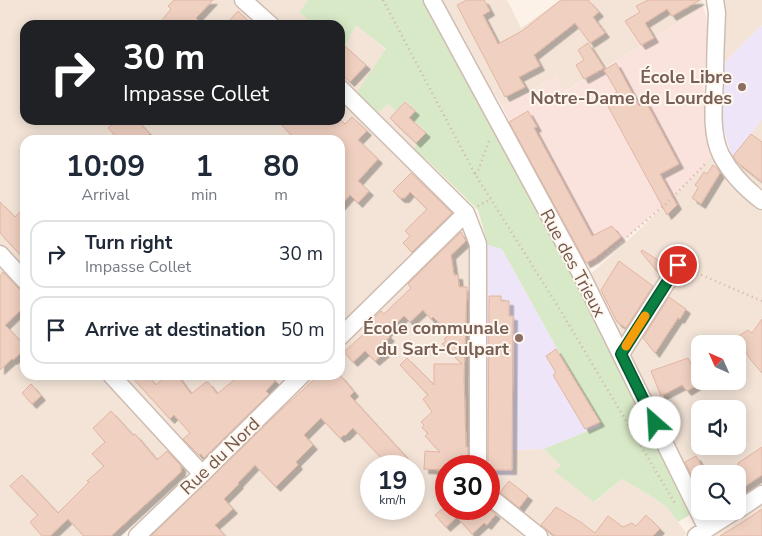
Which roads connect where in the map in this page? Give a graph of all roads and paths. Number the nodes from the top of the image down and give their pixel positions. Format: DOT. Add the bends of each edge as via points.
graph roads {
  1 [pos="243,0"];
  2 [pos="383,0"];
  3 [pos="432,0"];
  4 [pos="715,0"];
  5 [pos="265,20"];
  6 [pos="345,93"];
  7 [pos="493,132"];
  8 [pos="719,147"];
  9 [pos="475,174"];
  10 [pos="762,202"];
  11 [pos="466,213"];
  12 [pos="0,254"];
  13 [pos="678,265"];
  14 [pos="20,276"];
  15 [pos="582,276"];
  16 [pos="762,300"];
  17 [pos="345,332"];
  18 [pos="621,354"];
  19 [pos="116,380"];
  20 [pos="297,380"];
  21 [pos="478,455"];
  22 [pos="202,474"];
  23 [pos="762,494"];
  24 [pos="746,504"];
  25 [pos="500,505"];
  26 [pos="679,510"];
  27 [pos="721,520"];
  28 [pos="702,532"];
  29 [pos="137,536"];
  30 [pos="539,536"];
  1 -- 5 [label="street"];
  2 -- 9 [label="path"];
  3 -- 15 [label="street, Rue des Trieux"];
  4 -- 8 [label="street" via="713,116"];
  6 -- 11 [label="street"];
  7 -- 9 [label="path"];
  8 -- 10 [label="street" via="742,185"];
  8 -- 15 [label="path" via="703,168 667,203"];
  9 -- 26 [label="path"];
  11 -- 17 [label="street"];
  11 -- 21 [label="street" via="478,244"];
  12 -- 14 [label="street"];
  13 -- 16 [label="path"];
  13 -- 18 [label="street"];
  15 -- 18 [label="street, Rue des Trieux"];
  18 -- 28 [label="street, Rue des Trieux"];
  19 -- 22 [label="street"];
  20 -- 22 [label="street, Rue du Nord"];
  22 -- 29 [label="street, Rue du Nord"];
  23 -- 24 [label="street"];
  25 -- 30 [label="street"];
  27 -- 28 [label="street"];
}
